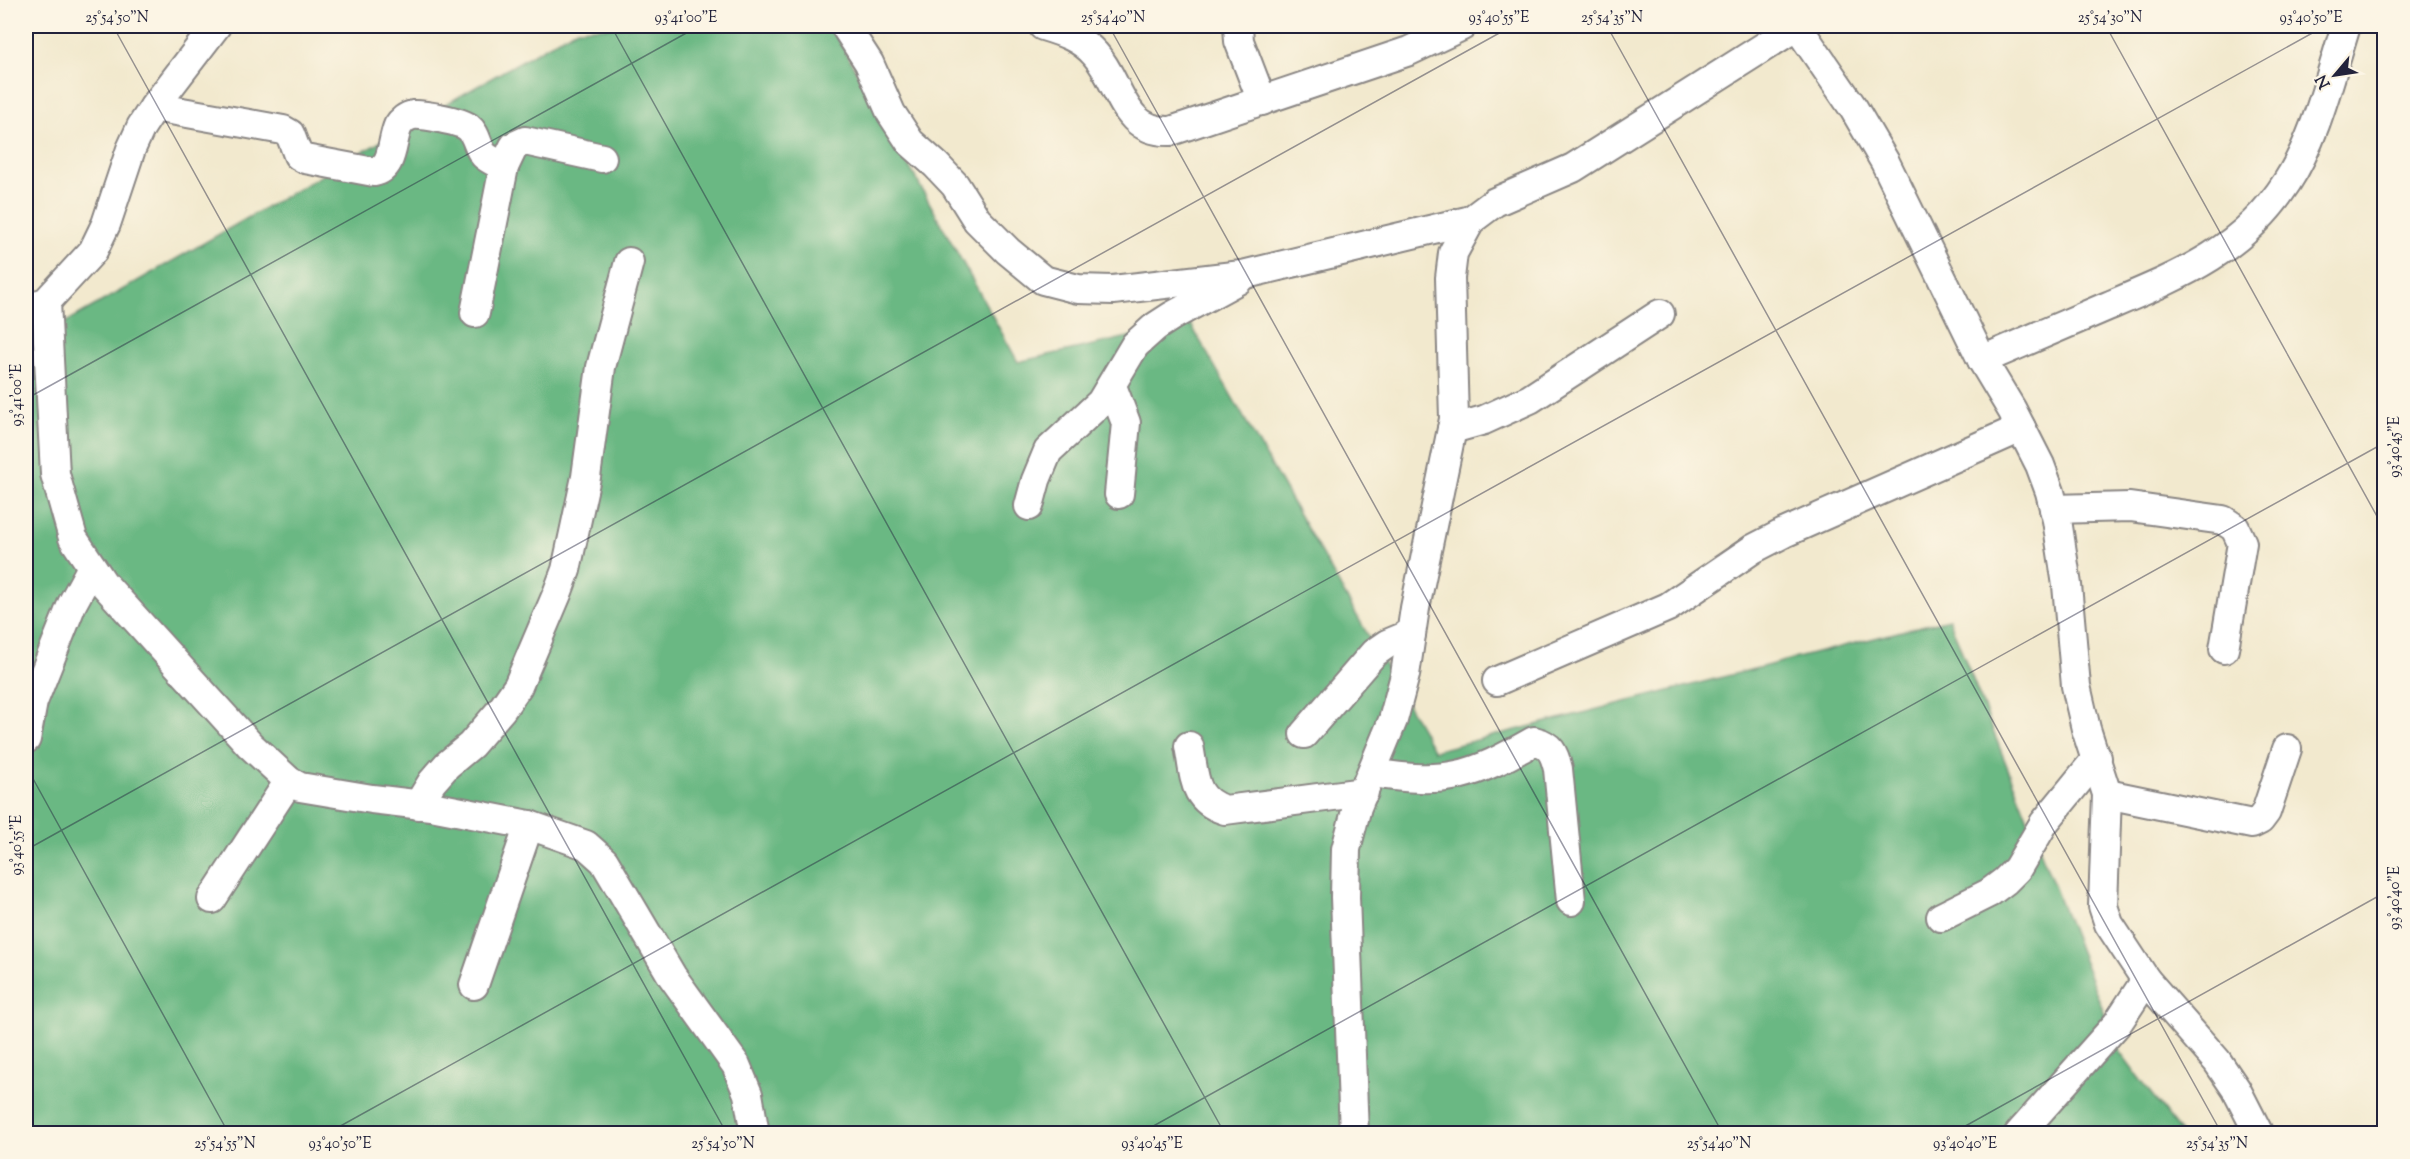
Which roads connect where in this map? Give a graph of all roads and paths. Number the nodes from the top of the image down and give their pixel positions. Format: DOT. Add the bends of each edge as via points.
graph roads {
  1 [pos="845,26"];
  2 [pos="1044,26"];
  3 [pos="1238,26"];
  4 [pos="1462,26"];
  5 [pos="1797,26"];
  6 [pos="2346,26"];
  7 [pos="206,31"];
  8 [pos="1262,101"];
  9 [pos="154,107"];
  10 [pos="602,158"];
  11 [pos="504,167"];
  12 [pos="1470,220"];
  13 [pos="629,262"];
  14 [pos="1253,272"];
  15 [pos="36,305"];
  16 [pos="475,313"];
  17 [pos="1660,314"];
  18 [pos="1982,360"];
  19 [pos="1112,386"];
  20 [pos="2021,428"];
  21 [pos="1452,429"];
  22 [pos="1119,494"];
  23 [pos="1029,506"];
  24 [pos="2055,509"];
  25 [pos="92,567"];
  26 [pos="1411,634"];
  27 [pos="2224,649"];
  28 [pos="1497,681"];
  29 [pos="1304,734"];
  30 [pos="26,739"];
  31 [pos="1189,746"];
  32 [pos="2287,750"];
  33 [pos="2097,758"];
  34 [pos="289,780"];
  35 [pos="1369,782"];
  36 [pos="2107,794"];
  37 [pos="418,805"];
  38 [pos="529,825"];
  39 [pos="212,898"];
  40 [pos="1572,901"];
  41 [pos="1941,917"];
  42 [pos="2146,980"];
  43 [pos="474,985"];
  44 [pos="755,1134"];
  45 [pos="1354,1134"];
  46 [pos="2019,1134"];
  47 [pos="2259,1134"];
  1 -- 14 [label="street" via="869,63 899,128 955,186 977,220 1043,280 1078,289 1113,290"];
  2 -- 8 [label="street" via="1086,45 1097,56 1128,110 1142,124 1158,131 1171,131"];
  3 -- 8 [label="street" via="1239,41"];
  4 -- 8 [label="street" via="1408,51"];
  5 -- 12 [label="street" via="1573,168 1495,202"];
  5 -- 18 [label="street" via="1885,162"];
  6 -- 18 [label="street" via="2308,140 2288,181 2266,211 2223,250 2186,272"];
  7 -- 9 [label="street"];
  9 -- 11 [label="street" via="283,130 290,134 298,155 304,159 374,172 387,164 399,124 405,118 412,115 456,122 468,127 485,155"];
  9 -- 15 [label="street" via="131,149 106,225 93,251"];
  10 -- 11 [label="street" via="525,141 514,146"];
  11 -- 16 [label="street"];
  12 -- 14 [label="street"];
  12 -- 21 [label="street" via="1453,253 1450,278"];
  13 -- 37 [label="street" via="601,367 586,477 557,594 518,686 471,745 432,782"];
  14 -- 19 [label="street" via="1155,327 1135,345"];
  15 -- 25 [label="street" via="55,474 73,538"];
  17 -- 21 [label="street" via="1530,399 1484,420"];
  18 -- 20 [label="street"];
  19 -- 22 [label="street" via="1126,423"];
  19 -- 23 [label="street" via="1089,415 1048,451"];
  20 -- 24 [label="street" via="2040,465"];
  20 -- 28 [label="street" via="1784,533 1753,549 1668,607"];
  21 -- 26 [label="street"];
  24 -- 27 [label="street" via="2151,508 2223,519 2235,528 2242,543"];
  24 -- 33 [label="street" via="2076,686"];
  25 -- 30 [label="street" via="72,604 33,702"];
  25 -- 34 [label="street" via="250,745"];
  26 -- 29 [label="street" via="1374,653"];
  26 -- 35 [label="street" via="1393,720"];
  31 -- 35 [label="street" via="1198,791 1210,806 1226,810"];
  32 -- 36 [label="street" via="2266,812 2252,824"];
  33 -- 36 [label="street"];
  33 -- 41 [label="street" via="2044,823 2005,881"];
  34 -- 37 [label="street" via="310,790"];
  34 -- 39 [label="street"];
  35 -- 40 [label="street" via="1465,774 1494,764 1534,741 1545,744 1554,752 1558,769"];
  35 -- 45 [label="street" via="1357,807 1346,849"];
  36 -- 42 [label="street" via="2103,906 2109,924"];
  37 -- 38 [label="street"];
  38 -- 43 [label="street"];
  38 -- 44 [label="street" via="586,845 604,861 672,975 736,1065 748,1094"];
  42 -- 46 [label="street" via="2117,1024"];
  42 -- 47 [label="street" via="2217,1061"];
}
